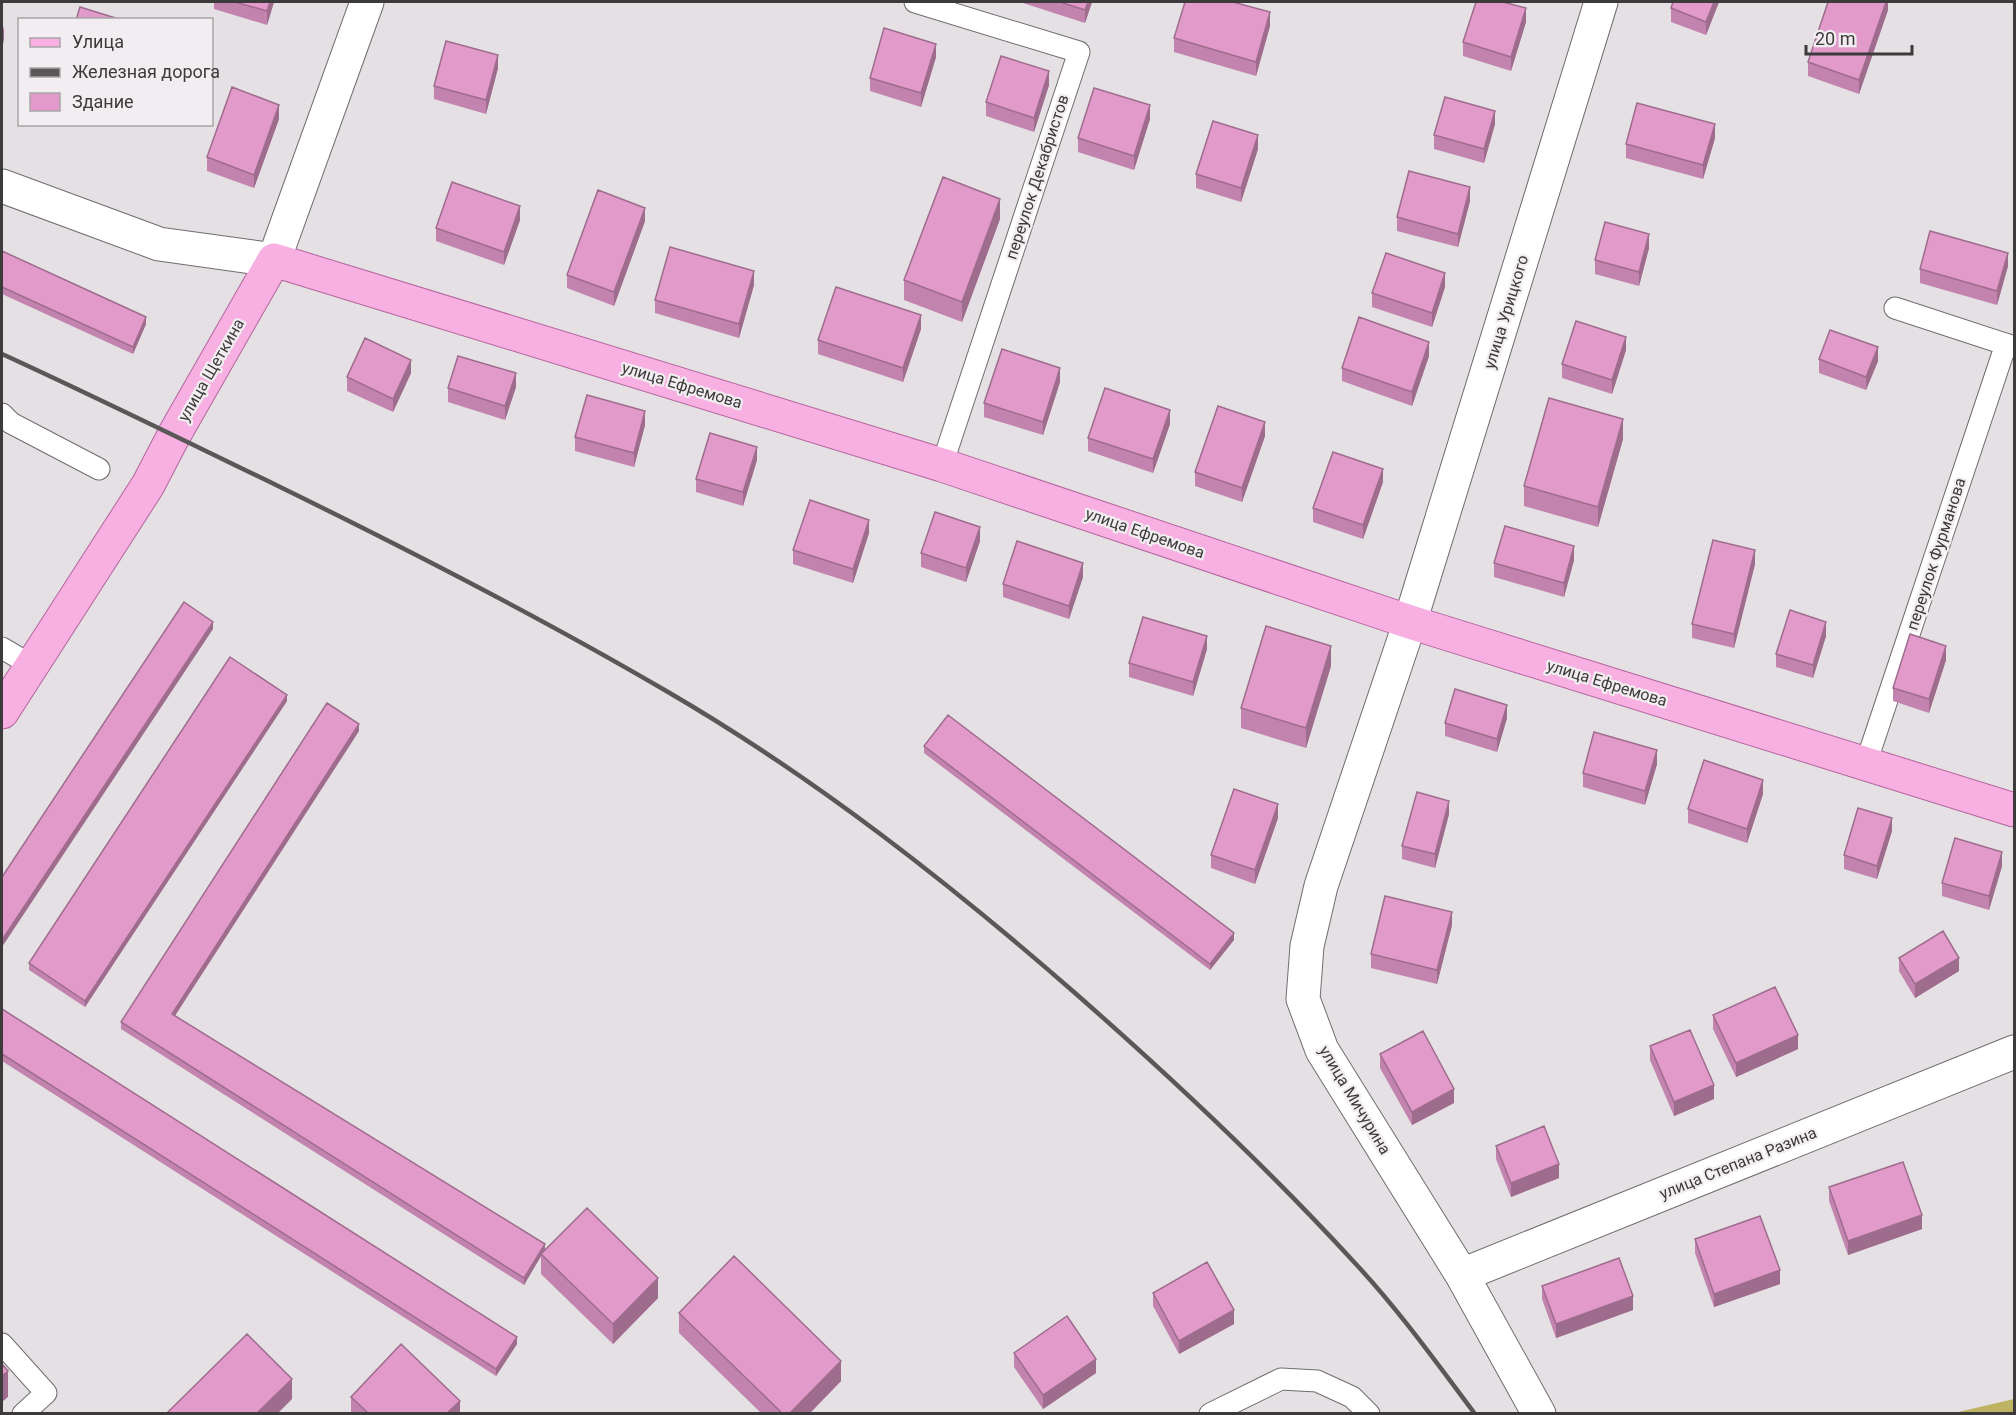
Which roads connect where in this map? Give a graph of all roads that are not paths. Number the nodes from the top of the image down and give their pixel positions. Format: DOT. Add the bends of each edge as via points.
graph roads {
  1 [pos="367,2"];
  2 [pos="915,2"];
  3 [pos="1601,2"];
  4 [pos="2,186"];
  5 [pos="274,260"];
  6 [pos="1895,308"];
  7 [pos="2010,345"];
  8 [pos="2,414"];
  9 [pos="942,465"];
  10 [pos="99,469"];
  11 [pos="1410,622"];
  12 [pos="2,648"];
  13 [pos="31,665"];
  14 [pos="2,712"];
  15 [pos="1866,764"];
  16 [pos="2014,810"];
  17 [pos="2014,1052"];
  18 [pos="1462,1275"];
  19 [pos="2,1344"];
  20 [pos="24,1413"];
  21 [pos="1210,1413"];
  22 [pos="1369,1413"];
  23 [pos="1539,1413"];
  1 -- 5 [label="street, улица Щеткина"];
  2 -- 9 [label="lane, переулок Декабристов" via="1079,52"];
  3 -- 11 [label="street, улица Урицкого"];
  4 -- 5 [label="street" via="159,244"];
  5 -- 9 [label="main road, улица Ефремова"];
  5 -- 13 [label="main road, улица Щеткина" via="148,485"];
  6 -- 7 [label="lane, переулок Фурманова"];
  7 -- 15 [label="lane, переулок Фурманова"];
  8 -- 10 [label="lane" via="11,423"];
  9 -- 11 [label="main road, улица Ефремова"];
  11 -- 15 [label="main road, улица Ефремова"];
  11 -- 18 [label="street, улица Мичурина" via="1321,886 1307,946 1303,999 1322,1050"];
  12 -- 13 [label="lane"];
  13 -- 14 [label="main road, улица Щеткина"];
  15 -- 16 [label="main road, улица Ефремова"];
  17 -- 18 [label="street, улица Степана Разина"];
  18 -- 23 [label="street, улица Мичурина"];
  19 -- 20 [label="lane" via="46,1393"];
  21 -- 22 [label="lane" via="1281,1379 1317,1381 1352,1397"];
}
